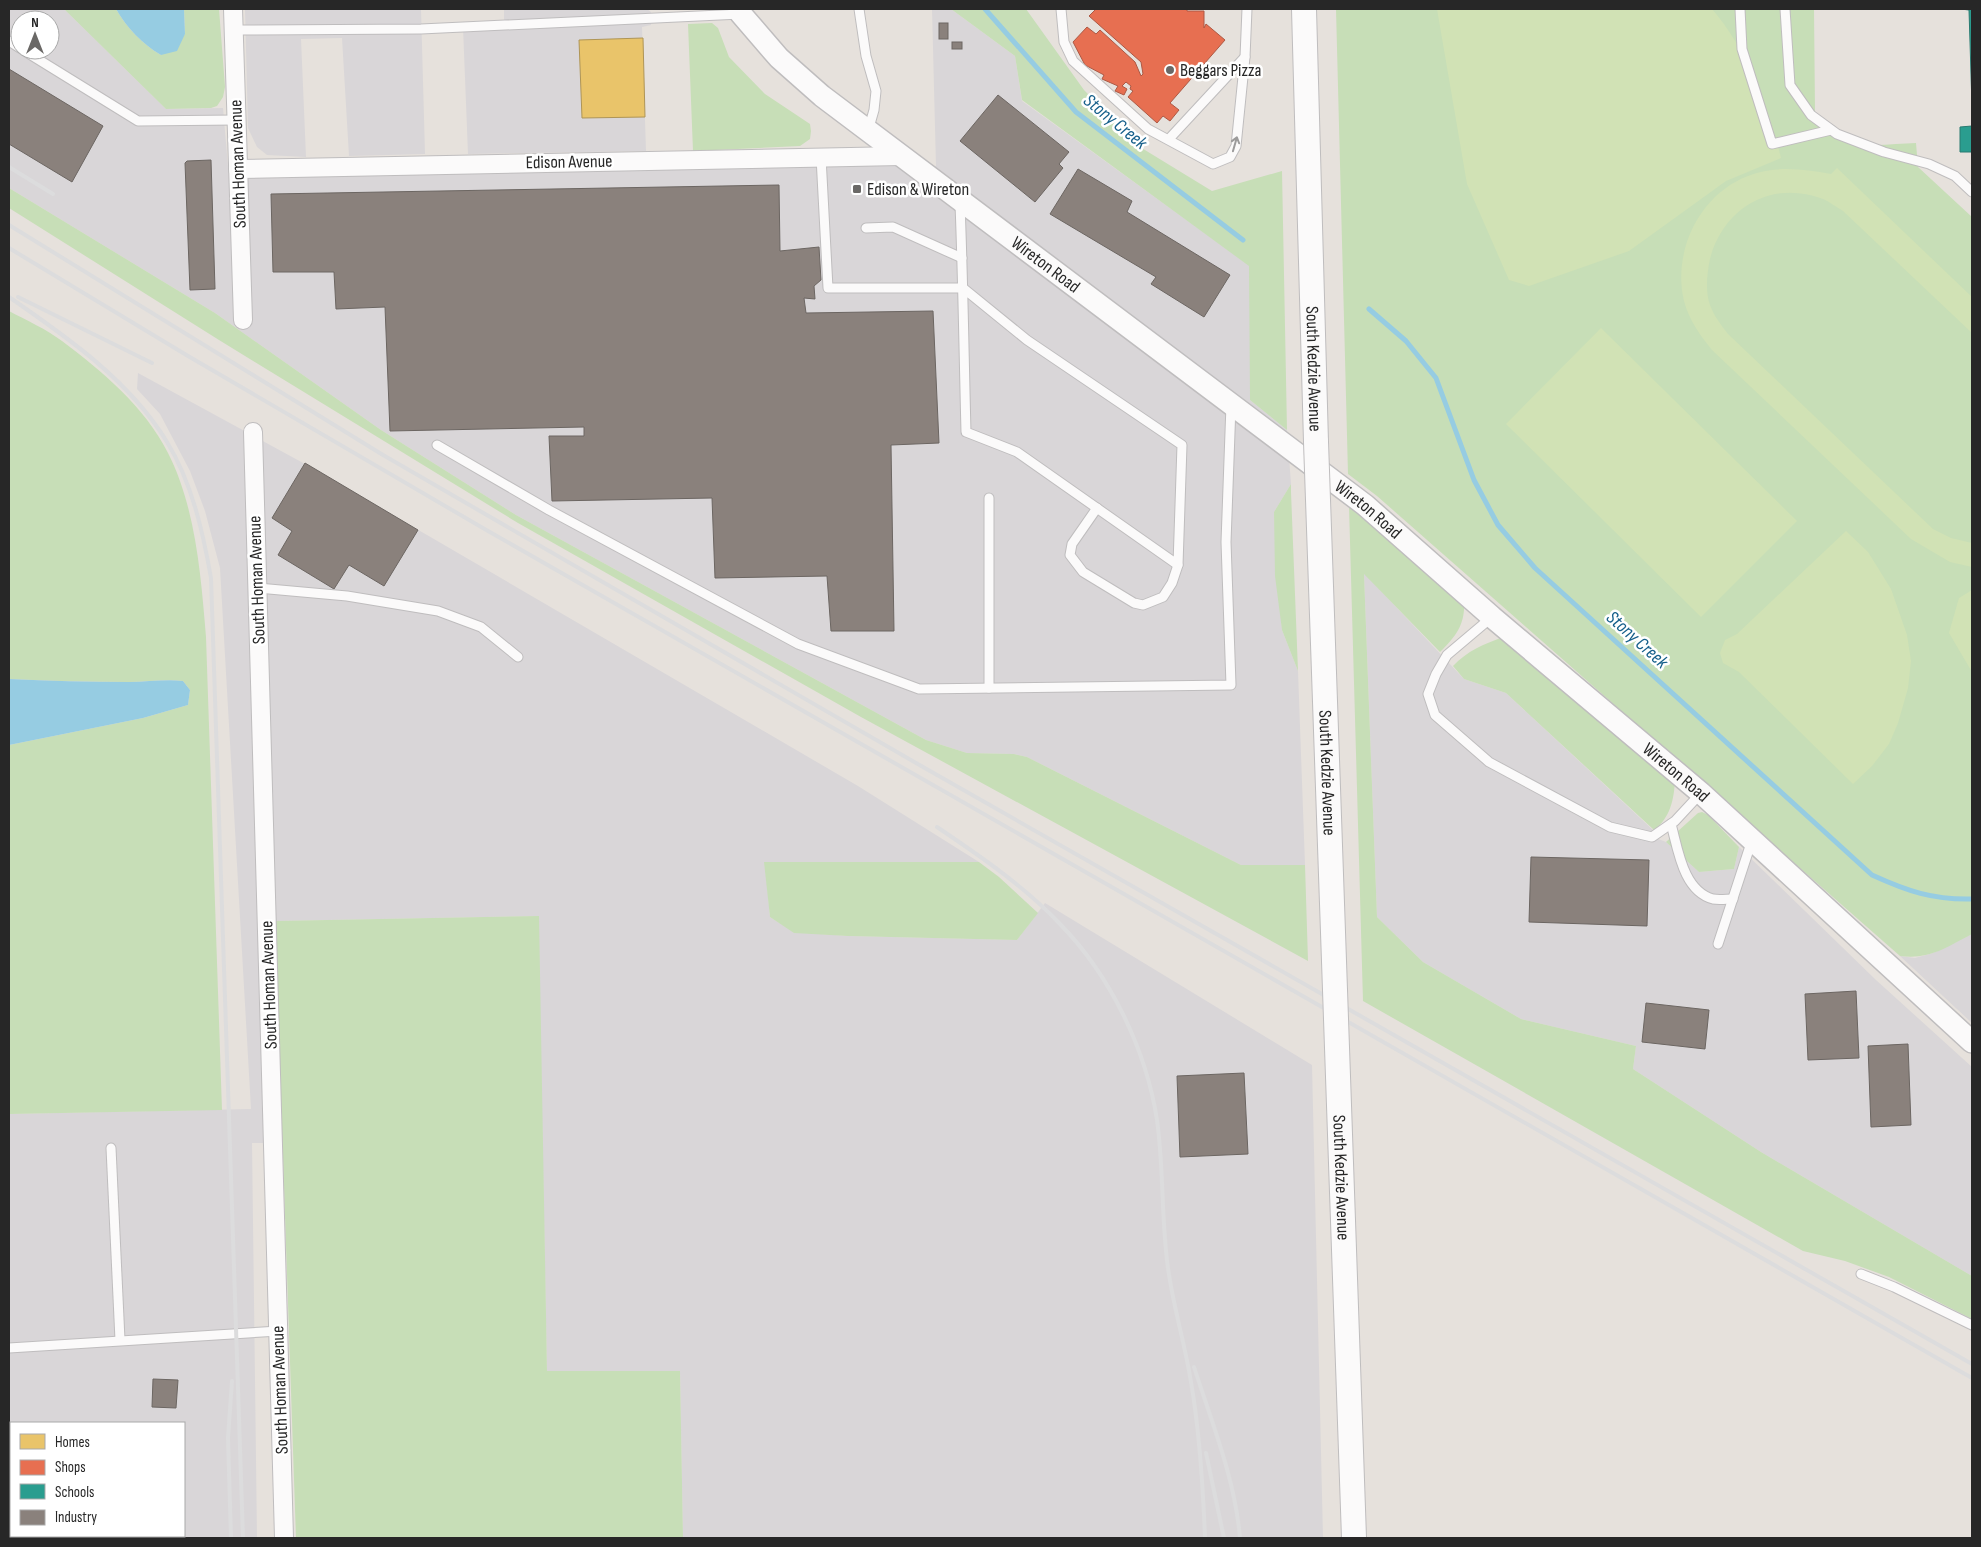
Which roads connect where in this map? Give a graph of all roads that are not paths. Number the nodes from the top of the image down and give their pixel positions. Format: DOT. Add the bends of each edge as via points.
graph roads {
  1 [pos="232,9"];
  2 [pos="859,9"];
  3 [pos="1061,9"];
  4 [pos="1247,9"];
  5 [pos="1304,9"];
  6 [pos="1740,9"];
  7 [pos="1785,9"];
  8 [pos="740,11"];
  9 [pos="233,30"];
  10 [pos="1245,57"];
  11 [pos="39,60"];
  12 [pos="236,120"];
  13 [pos="1831,130"];
  14 [pos="868,131"];
  15 [pos="1169,139"];
  16 [pos="900,156"];
  17 [pos="821,157"];
  18 [pos="238,168"];
  19 [pos="1972,192"];
  20 [pos="960,201"];
  21 [pos="866,228"];
  22 [pos="962,258"];
  23 [pos="963,288"];
  24 [pos="242,320"];
  25 [pos="1231,405"];
  26 [pos="253,432"];
  27 [pos="437,445"];
  28 [pos="989,498"];
  29 [pos="1097,508"];
  30 [pos="1178,565"];
  31 [pos="258,588"];
  32 [pos="1492,617"];
  33 [pos="518,657"];
  34 [pos="989,688"];
  35 [pos="1701,793"];
  36 [pos="1671,824"];
  37 [pos="1752,840"];
  38 [pos="1733,899"];
  39 [pos="1718,944"];
  40 [pos="1972,1042"];
  41 [pos="111,1148"];
  42 [pos="1861,1274"];
  43 [pos="1972,1325"];
  44 [pos="279,1331"];
  45 [pos="120,1340"];
  46 [pos="9,1348"];
  47 [pos="284,1538"];
  48 [pos="1354,1538"];
  1 -- 9 [label="street, South Homan Avenue"];
  2 -- 14 [label="lane" via="866,56 876,91"];
  3 -- 15 [label="lane" via="1064,42 1073,61 1148,129"];
  4 -- 10 [label="lane"];
  5 -- 48 [label="main road, South Kedzie Avenue, bridge"];
  6 -- 13 [label="lane" via="1742,49 1772,144"];
  7 -- 13 [label="lane" via="1790,86 1811,115"];
  8 -- 9 [label="lane" via="421,29"];
  8 -- 14 [label="street, Wireton Road" via="779,58"];
  9 -- 12 [label="street, South Homan Avenue"];
  10 -- 15 [label="lane"];
  15 -- 10 [label="lane, one-way" via="1213,164 1230,157 1236,146"];
  11 -- 12 [label="lane" via="138,121"];
  12 -- 18 [label="street, South Homan Avenue"];
  13 -- 19 [label="lane" via="1884,152 1929,164 1954,176"];
  14 -- 16 [label="street, Wireton Road"];
  16 -- 17 [label="street, Edison Avenue"];
  16 -- 20 [label="street, Wireton Road"];
  17 -- 18 [label="street, Edison Avenue"];
  17 -- 23 [label="lane" via="828,288"];
  18 -- 24 [label="street, South Homan Avenue"];
  20 -- 22 [label="lane"];
  20 -- 25 [label="street, Wireton Road"];
  21 -- 22 [label="lane" via="893,226"];
  22 -- 23 [label="lane"];
  23 -- 29 [label="lane" via="966,432 1017,452"];
  23 -- 30 [label="lane" via="1027,340 1182,445"];
  25 -- 32 [label="street, Wireton Road" via="1365,506"];
  25 -- 34 [label="lane" via="1226,542 1230,685"];
  26 -- 31 [label="street, South Homan Avenue"];
  27 -- 34 [label="lane" via="549,510 798,644 919,689"];
  28 -- 34 [label="lane"];
  29 -- 30 [label="lane"];
  29 -- 30 [label="lane" via="1072,544 1070,555 1083,572 1134,603 1144,605 1163,597"];
  31 -- 33 [label="lane" via="348,596 438,611 481,626"];
  31 -- 44 [label="street, South Homan Avenue"];
  32 -- 35 [label="street, Wireton Road"];
  32 -- 36 [label="lane" via="1447,655 1428,694 1435,715 1489,762 1610,827 1652,837"];
  35 -- 36 [label="lane"];
  35 -- 37 [label="street, Wireton Road"];
  36 -- 38 [label="lane" via="1686,873 1696,890 1713,899"];
  37 -- 38 [label="lane"];
  37 -- 40 [label="street, Wireton Road"];
  38 -- 39 [label="lane"];
  41 -- 45 [label="lane"];
  42 -- 43 [label="lane"];
  44 -- 45 [label="lane"];
  44 -- 47 [label="street, South Homan Avenue"];
  45 -- 46 [label="lane"];
}
